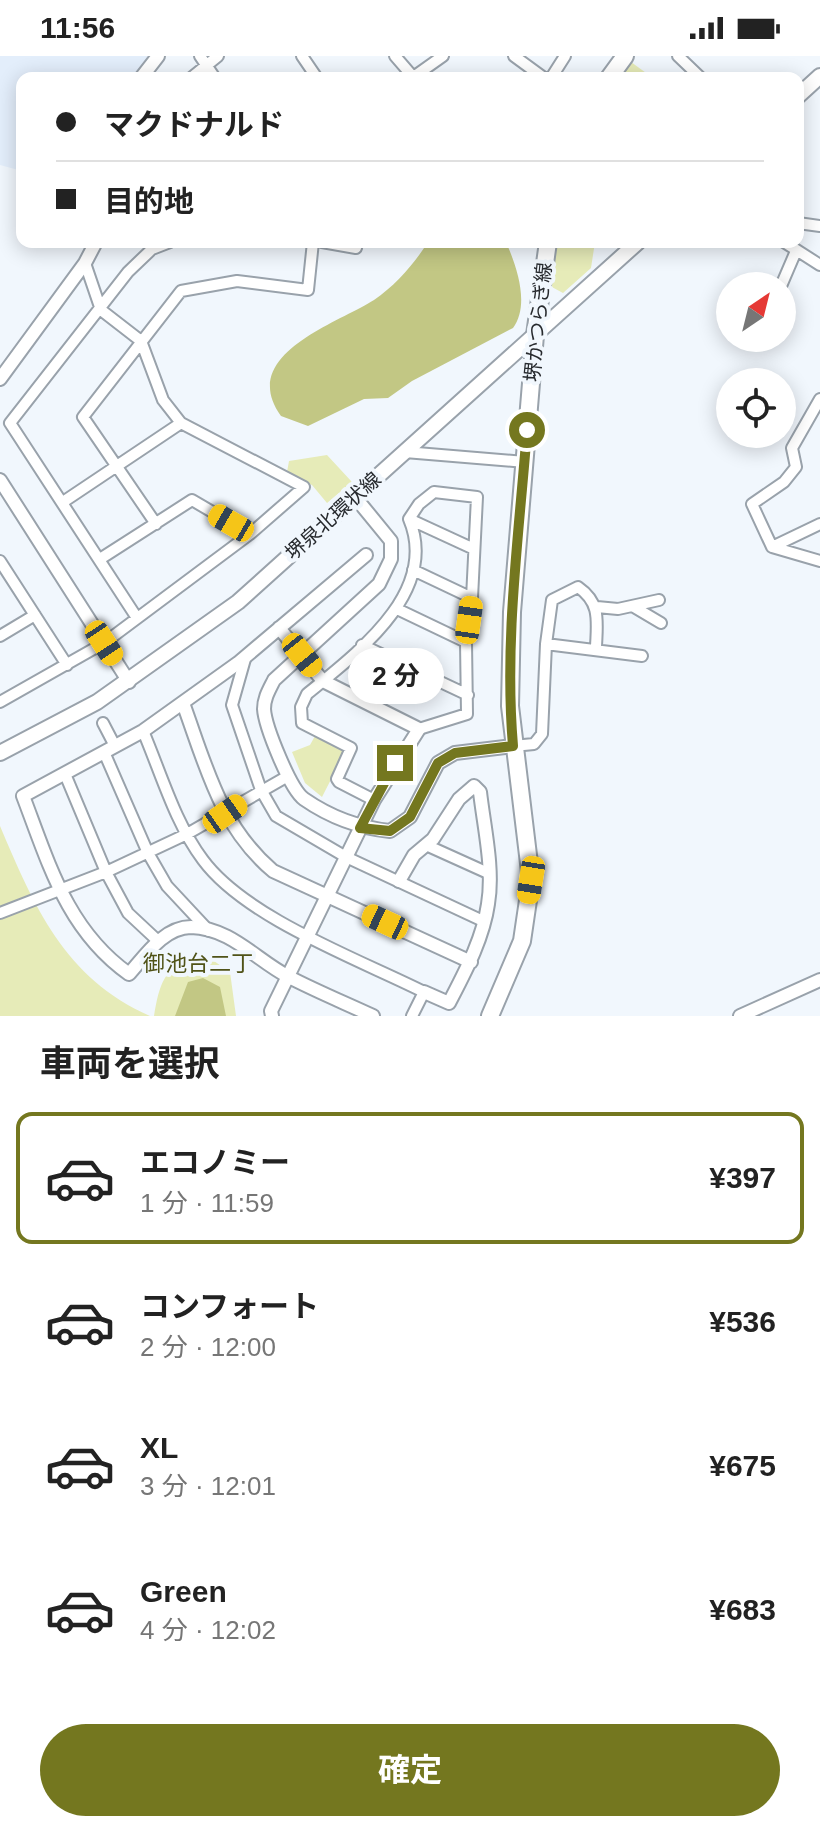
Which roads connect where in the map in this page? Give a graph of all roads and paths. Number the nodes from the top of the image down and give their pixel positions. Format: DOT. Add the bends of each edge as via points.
graph roads {
  1 [pos="158,56"];
  2 [pos="218,56"];
  3 [pos="395,56"];
  4 [pos="443,56"];
  5 [pos="514,56"];
  6 [pos="678,56"];
  7 [pos="202,60"];
  8 [pos="146,72"];
  9 [pos="408,72"];
  10 [pos="421,72"];
  11 [pos="536,72"];
  12 [pos="695,72"];
  13 [pos="820,76"];
  14 [pos="804,91"];
  15 [pos="93,248"];
  16 [pos="155,248"];
  17 [pos="312,248"];
  18 [pos="547,248"];
  19 [pos="631,248"];
  20 [pos="792,248"];
  21 [pos="796,251"];
  22 [pos="85,263"];
  23 [pos="820,265"];
  24 [pos="787,272"];
  25 [pos="101,310"];
  26 [pos="535,335"];
  27 [pos="141,341"];
  28 [pos="0,379"];
  29 [pos="820,399"];
  30 [pos="181,423"];
  31 [pos="405,452"];
  32 [pos="525,462"];
  33 [pos="117,466"];
  34 [pos="2,487"];
  35 [pos="355,497"];
  36 [pos="63,502"];
  37 [pos="409,519"];
  38 [pos="156,524"];
  39 [pos="820,524"];
  40 [pos="250,534"];
  41 [pos="772,547"];
  42 [pos="474,549"];
  43 [pos="366,555"];
  44 [pos="100,559"];
  45 [pos="820,561"];
  46 [pos="1,565"];
  47 [pos="413,570"];
  48 [pos="472,598"];
  49 [pos="659,600"];
  50 [pos="597,607"];
  51 [pos="634,607"];
  52 [pos="397,609"];
  53 [pos="35,615"];
  54 [pos="137,618"];
  55 [pos="661,623"];
  56 [pos="279,628"];
  57 [pos="0,636"];
  58 [pos="466,642"];
  59 [pos="104,643"];
  60 [pos="546,644"];
  61 [pos="362,645"];
  62 [pos="596,647"];
  63 [pos="302,655"];
  64 [pos="642,656"];
  65 [pos="245,657"];
  66 [pos="67,665"];
  67 [pos="323,681"];
  68 [pos="129,682"];
  69 [pos="468,695"];
  70 [pos="0,702"];
  71 [pos="183,703"];
  72 [pos="103,723"];
  73 [pos="419,729"];
  74 [pos="143,731"];
  75 [pos="513,746"];
  76 [pos="110,749"];
  77 [pos="0,753"];
  78 [pos="65,774"];
  79 [pos="288,776"];
  80 [pos="261,790"];
  81 [pos="374,800"];
  82 [pos="225,814"];
  83 [pos="360,828"];
  84 [pos="187,834"];
  85 [pos="426,845"];
  86 [pos="148,853"];
  87 [pos="346,857"];
  88 [pos="106,872"];
  89 [pos="488,873"];
  90 [pos="399,881"];
  91 [pos="60,889"];
  92 [pos="328,896"];
  93 [pos="0,913"];
  94 [pos="483,921"];
  95 [pos="209,931"];
  96 [pos="309,934"];
  97 [pos="158,941"];
  98 [pos="471,962"];
  99 [pos="288,976"];
  100 [pos="820,980"];
  101 [pos="424,992"];
  102 [pos="272,1016"];
  103 [pos="373,1016"];
  104 [pos="412,1016"];
  105 [pos="490,1016"];
  106 [pos="740,1016"];
  1 -- 8 [label="street"];
  2 -- 7 [label="street"];
  3 -- 9 [label="street"];
  4 -- 10 [label="street"];
  5 -- 11 [label="street"];
  6 -- 12 [label="street"];
  13 -- 14 [label="main road"];
  15 -- 22 [label="street"];
  16 -- 25 [label="street" via="128,272"];
  17 -- 27 [label="street" via="308,290 237,281 191,287 181,291"];
  18 -- 26 [label="main road, 堺かつらぎ線"];
  19 -- 26 [label="main road, 堺泉北環状線"];
  20 -- 21 [label="street"];
  21 -- 23 [label="street"];
  21 -- 24 [label="street"];
  22 -- 25 [label="street"];
  22 -- 28 [label="street"];
  25 -- 27 [label="street"];
  25 -- 36 [label="street" via="10,423"];
  26 -- 31 [label="main road, 堺泉北環状線"];
  26 -- 32 [label="main road, 堺かつらぎ線"];
  27 -- 30 [label="street" via="163,400"];
  27 -- 33 [label="street" via="83,417"];
  29 -- 41 [label="street" via="792,448 796,467 752,504"];
  30 -- 33 [label="street"];
  30 -- 40 [label="street" via="304,487"];
  31 -- 32 [label="street"];
  31 -- 35 [label="main road, 堺泉北環状線"];
  32 -- 75 [label="main road, 堺かつらぎ線" via="512,612"];
  33 -- 36 [label="street"];
  33 -- 38 [label="street"];
  34 -- 59 [label="street"];
  35 -- 63 [label="street" via="391,541 391,559 379,584"];
  35 -- 68 [label="main road, 堺泉北環状線" via="238,602"];
  36 -- 44 [label="street"];
  37 -- 42 [label="street"];
  37 -- 42 [label="street" via="434,492 477,497"];
  37 -- 47 [label="street" via="417,538"];
  38 -- 40 [label="street" via="192,500"];
  38 -- 44 [label="street"];
  39 -- 41 [label="street"];
  40 -- 54 [label="street"];
  41 -- 45 [label="street"];
  42 -- 48 [label="street"];
  43 -- 56 [label="street"];
  44 -- 54 [label="street"];
  46 -- 53 [label="street"];
  47 -- 48 [label="street"];
  47 -- 52 [label="street"];
  48 -- 58 [label="street"];
  49 -- 51 [label="street"];
  50 -- 51 [label="street"];
  50 -- 60 [label="street" via="578,587 552,600"];
  50 -- 62 [label="street"];
  51 -- 55 [label="street"];
  52 -- 58 [label="street"];
  52 -- 61 [label="street"];
  53 -- 57 [label="street"];
  53 -- 66 [label="street"];
  54 -- 59 [label="street"];
  56 -- 63 [label="street"];
  56 -- 65 [label="street"];
  58 -- 69 [label="street"];
  59 -- 66 [label="street"];
  59 -- 68 [label="street"];
  60 -- 62 [label="street"];
  60 -- 75 [label="street" via="542,734 534,744"];
  61 -- 67 [label="street"];
  61 -- 69 [label="street"];
  62 -- 64 [label="street"];
  63 -- 67 [label="street"];
  63 -- 79 [label="street" via="274,680 265,698 264,712"];
  65 -- 71 [label="street"];
  65 -- 80 [label="street" via="232,705"];
  66 -- 70 [label="street"];
  67 -- 73 [label="street"];
  67 -- 81 [label="street" via="304,700 302,723 351,748 337,779"];
  68 -- 77 [label="main road, 堺泉北環状線"];
  69 -- 73 [label="street" via="467,714"];
  71 -- 74 [label="street"];
  71 -- 82 [label="street"];
  72 -- 76 [label="street"];
  73 -- 81 [label="street"];
  74 -- 76 [label="street"];
  74 -- 84 [label="street"];
  75 -- 83 [label="street" via="455,753 438,763 410,817 390,831"];
  75 -- 105 [label="main road, 堺かつらぎ線" via="531,880 522,941"];
  76 -- 78 [label="street"];
  76 -- 86 [label="street"];
  78 -- 88 [label="street"];
  78 -- 91 [label="street" via="23,796"];
  79 -- 80 [label="street"];
  79 -- 83 [label="street" via="302,798"];
  80 -- 82 [label="street"];
  80 -- 87 [label="street" via="285,824"];
  81 -- 83 [label="street"];
  82 -- 84 [label="street"];
  82 -- 92 [label="street" via="247,849 273,871"];
  83 -- 87 [label="street"];
  84 -- 86 [label="street"];
  84 -- 96 [label="street" via="227,886"];
  85 -- 89 [label="street"];
  85 -- 89 [label="street" via="474,786 480,792"];
  85 -- 90 [label="street"];
  86 -- 88 [label="street"];
  86 -- 95 [label="street" via="167,886"];
  87 -- 90 [label="street"];
  87 -- 92 [label="street"];
  88 -- 91 [label="street"];
  88 -- 97 [label="street" via="128,913"];
  89 -- 94 [label="street" via="489,903"];
  90 -- 94 [label="street"];
  91 -- 93 [label="street"];
  91 -- 97 [label="street" via="86,937 129,974"];
  92 -- 96 [label="street"];
  92 -- 98 [label="street"];
  94 -- 98 [label="street"];
  95 -- 97 [label="street" via="189,927"];
  95 -- 99 [label="street" via="232,936"];
  96 -- 99 [label="street"];
  96 -- 101 [label="street"];
  98 -- 101 [label="street" via="449,1003"];
  99 -- 102 [label="street"];
  99 -- 103 [label="street"];
  100 -- 106 [label="street"];
  101 -- 104 [label="street"];
}
